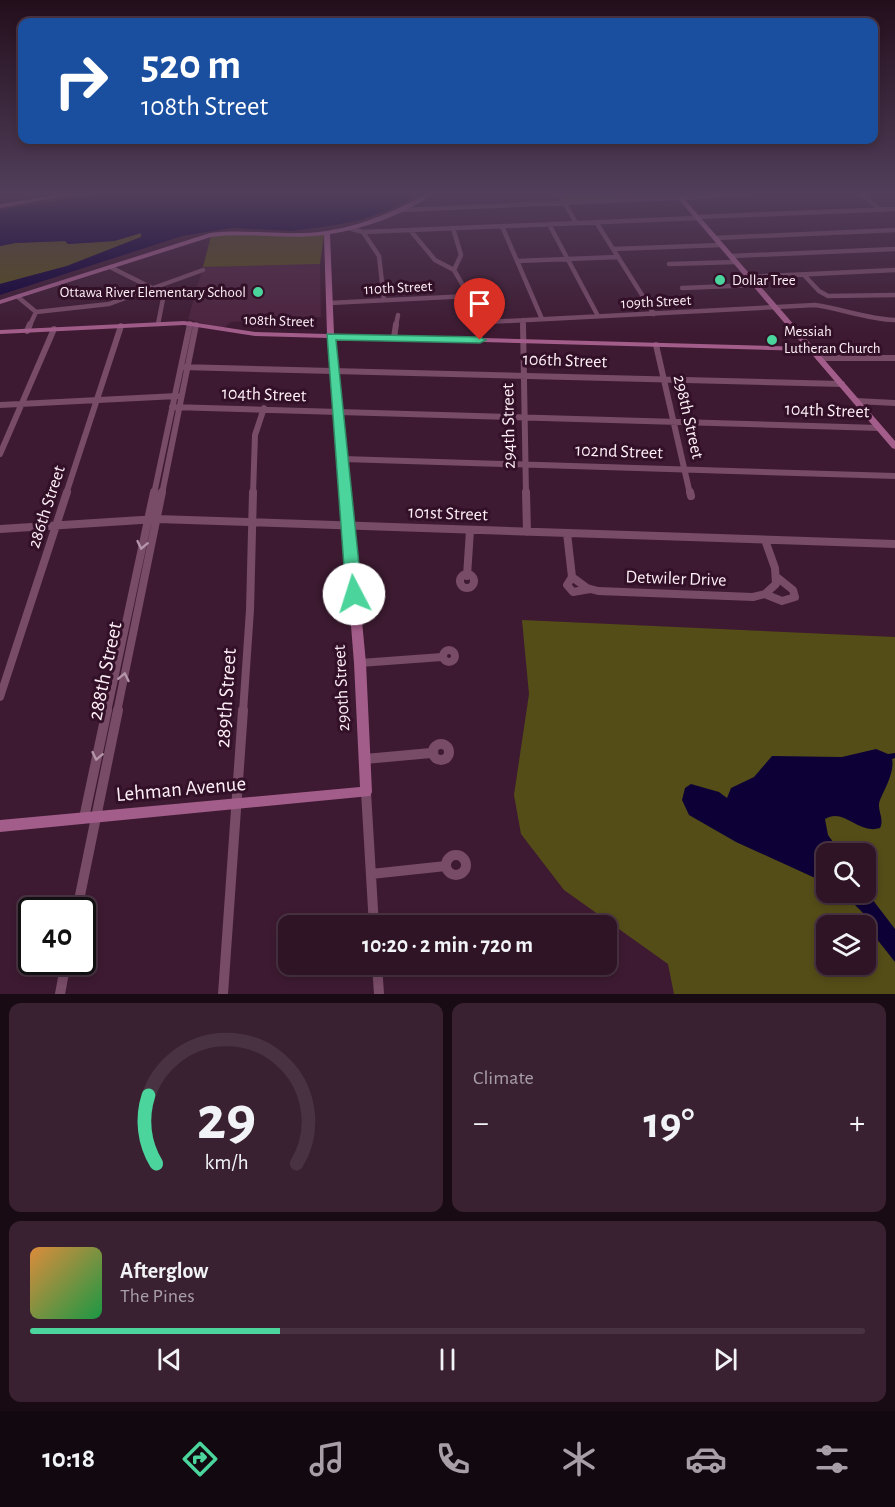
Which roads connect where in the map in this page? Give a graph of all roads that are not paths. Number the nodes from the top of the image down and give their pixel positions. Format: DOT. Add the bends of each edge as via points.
graph roads {
  1 [pos="188,241"];
  2 [pos="327,241"];
  3 [pos="369,241"];
  4 [pos="419,241"];
  5 [pos="457,241"];
  6 [pos="509,241"];
  7 [pos="558,241"];
  8 [pos="608,241"];
  9 [pos="718,241"];
  10 [pos="721,245"];
  11 [pos="613,249"];
  12 [pos="895,249"];
  13 [pos="618,257"];
  14 [pos="567,259"];
  15 [pos="733,259"];
  16 [pos="517,261"];
  17 [pos="669,264"];
  18 [pos="112,268"];
  19 [pos="202,270"];
  20 [pos="454,270"];
  21 [pos="895,270"];
  22 [pos="804,275"];
  23 [pos="749,277"];
  24 [pos="756,285"];
  25 [pos="153,288"];
  26 [pos="682,288"];
  27 [pos="824,294"];
  28 [pos="895,295"];
  29 [pos="469,296"];
  30 [pos="18,297"];
  31 [pos="842,297"];
  32 [pos="384,300"];
  33 [pos="0,302"];
  34 [pos="329,303"];
  35 [pos="823,306"];
  36 [pos="775,308"];
  37 [pos="841,309"];
  38 [pos="36,312"];
  39 [pos="654,314"];
  40 [pos="398,315"];
  41 [pos="598,316"];
  42 [pos="542,319"];
  43 [pos="523,320"];
  44 [pos="895,320"];
  45 [pos="158,324"];
  46 [pos="121,326"];
  47 [pos="194,327"];
  48 [pos="54,329"];
  49 [pos="27,331"];
  50 [pos="0,332"];
  51 [pos="331,336"];
  52 [pos="394,338"];
  53 [pos="523,341"];
  54 [pos="656,345"];
  55 [pos="811,349"];
  56 [pos="819,358"];
  57 [pos="895,358"];
  58 [pos="184,366"];
  59 [pos="334,370"];
  60 [pos="524,375"];
  61 [pos="664,379"];
  62 [pos="842,384"];
  63 [pos="98,399"];
  64 [pos="856,401"];
  65 [pos="178,402"];
  66 [pos="895,403"];
  67 [pos="23,404"];
  68 [pos="0,405"];
  69 [pos="264,407"];
  70 [pos="338,410"];
  71 [pos="525,415"];
  72 [pos="673,420"];
  73 [pos="877,426"];
  74 [pos="891,438"];
  75 [pos="895,446"];
  76 [pos="0,454"];
  77 [pos="343,459"];
  78 [pos="524,464"];
  79 [pos="685,469"];
  80 [pos="895,476"];
  81 [pos="691,496"];
  82 [pos="152,519"];
  83 [pos="252,522"];
  84 [pos="57,525"];
  85 [pos="348,526"];
  86 [pos="0,529"];
  87 [pos="470,530"];
  88 [pos="527,532"];
  89 [pos="567,533"];
  90 [pos="765,540"];
  91 [pos="895,544"];
  92 [pos="467,576"];
  93 [pos="778,578"];
  94 [pos="770,593"];
  95 [pos="140,598"];
  96 [pos="131,599"];
  97 [pos="442,657"];
  98 [pos="360,663"];
  99 [pos="0,697"];
  100 [pos="431,753"];
  101 [pos="365,759"];
  102 [pos="366,792"];
  103 [pos="237,804"];
  104 [pos="90,818"];
  105 [pos="0,826"];
  106 [pos="446,866"];
  107 [pos="371,874"];
  108 [pos="79,897"];
  109 [pos="373,915"];
  110 [pos="64,975"];
  111 [pos="378,975"];
  112 [pos="60,994"];
  113 [pos="223,994"];
  114 [pos="379,994"];
  1 -- 18 [label="street"];
  2 -- 34 [label="street, 290th Street"];
  3 -- 32 [label="street" via="379,256"];
  4 -- 20 [label="street" via="435,260"];
  5 -- 20 [label="street" via="461,255"];
  6 -- 16 [label="street"];
  7 -- 14 [label="street"];
  8 -- 11 [label="street"];
  9 -- 10 [label="street"];
  10 -- 11 [label="street"];
  10 -- 15 [label="street"];
  11 -- 13 [label="street"];
  12 -- 15 [label="street"];
  13 -- 14 [label="street"];
  13 -- 39 [label="street"];
  14 -- 16 [label="street"];
  14 -- 41 [label="street"];
  15 -- 17 [label="street"];
  15 -- 23 [label="street"];
  16 -- 42 [label="street"];
  18 -- 25 [label="street"];
  18 -- 30 [label="street"];
  19 -- 25 [label="street"];
  20 -- 29 [label="street"];
  21 -- 22 [label="street"];
  22 -- 23 [label="street"];
  22 -- 27 [label="street"];
  23 -- 24 [label="street"];
  24 -- 26 [label="street"];
  24 -- 36 [label="street"];
  25 -- 38 [label="street" via="101,306"];
  25 -- 45 [label="street" via="165,298"];
  27 -- 31 [label="street"];
  27 -- 35 [label="street"];
  28 -- 31 [label="street"];
  29 -- 32 [label="street, 110th Street"];
  29 -- 43 [label="street, 109th Street" via="483,320"];
  30 -- 33 [label="street"];
  30 -- 38 [label="street"];
  31 -- 37 [label="street" via="838,303"];
  32 -- 34 [label="street, 110th Street"];
  34 -- 51 [label="street, 290th Street"];
  35 -- 36 [label="street, 109th Street"];
  35 -- 37 [label="street, 109th Street"];
  36 -- 39 [label="street, 109th Street"];
  36 -- 55 [label="street"];
  37 -- 44 [label="street, 109th Street" via="869,319"];
  38 -- 49 [label="street"];
  39 -- 41 [label="street, 109th Street"];
  40 -- 52 [label="street"];
  41 -- 42 [label="street, 109th Street"];
  42 -- 43 [label="street, 109th Street"];
  43 -- 53 [label="street, 294th Street"];
  45 -- 46 [label="street, 108th Street"];
  45 -- 47 [label="street, 108th Street"];
  46 -- 48 [label="street, 108th Street"];
  46 -- 63 [label="street, 286th Street"];
  47 -- 51 [label="street, 108th Street"];
  47 -- 58 [label="street, 288th Street"];
  48 -- 49 [label="street, 108th Street"];
  48 -- 67 [label="street"];
  49 -- 50 [label="street, 108th Street"];
  51 -- 52 [label="street, 108th Street"];
  51 -- 59 [label="street, 290th Street"];
  52 -- 53 [label="street, 108th Street"];
  53 -- 54 [label="street, 108th Street"];
  53 -- 60 [label="street, 294th Street"];
  54 -- 55 [label="street, 108th Street"];
  54 -- 61 [label="street, 298th Street"];
  55 -- 56 [label="street"];
  56 -- 57 [label="street"];
  56 -- 62 [label="street"];
  58 -- 59 [label="street, 106th Street"];
  58 -- 65 [label="street, 288th Street"];
  59 -- 60 [label="street, 106th Street"];
  59 -- 70 [label="street, 290th Street"];
  60 -- 61 [label="street, 106th Street"];
  60 -- 71 [label="street, 294th Street"];
  61 -- 62 [label="street, 106th Street"];
  61 -- 72 [label="street, 298th Street"];
  62 -- 64 [label="street"];
  63 -- 65 [label="street, 104th Street"];
  63 -- 67 [label="street, 104th Street"];
  63 -- 84 [label="street, 286th Street"];
  64 -- 66 [label="street"];
  64 -- 73 [label="street"];
  65 -- 69 [label="street, 104th Street"];
  65 -- 82 [label="street, 288th Street"];
  67 -- 68 [label="street, 104th Street"];
  67 -- 76 [label="street"];
  69 -- 70 [label="street, 104th Street"];
  69 -- 83 [label="street, 289th Street" via="255,435"];
  70 -- 71 [label="street, 104th Street"];
  70 -- 77 [label="street, 290th Street"];
  71 -- 72 [label="street, 104th Street"];
  71 -- 78 [label="street, 294th Street"];
  72 -- 73 [label="street, 104th Street"];
  72 -- 79 [label="street, 298th Street"];
  73 -- 74 [label="street"];
  74 -- 75 [label="street"];
  77 -- 78 [label="street, 102nd Street"];
  77 -- 85 [label="street, 290th Street"];
  78 -- 79 [label="street, 102nd Street"];
  78 -- 88 [label="street, 294th Street"];
  79 -- 80 [label="street, 102nd Street"];
  79 -- 81 [label="street, 298th Street"];
  82 -- 83 [label="street, 101st Street"];
  82 -- 84 [label="street, 101st Street"];
  82 -- 95 [label="street, 288th Street"];
  82 -- 96 [label="street, 288th Street, one-way"];
  83 -- 85 [label="street, 101st Street"];
  83 -- 103 [label="street, 289th Street"];
  84 -- 86 [label="street, 101st Street"];
  84 -- 99 [label="street, 286th Street"];
  85 -- 87 [label="street, 101st Street"];
  85 -- 98 [label="street, 290th Street"];
  87 -- 88 [label="street, 101st Street"];
  87 -- 92 [label="street"];
  88 -- 89 [label="street, 101st Street"];
  89 -- 90 [label="street, 101st Street"];
  89 -- 94 [label="street, Detwiler Drive" via="575,580 590,589 753,597"];
  90 -- 91 [label="street, 101st Street"];
  90 -- 93 [label="street"];
  93 -- 94 [label="street"];
  93 -- 94 [label="street, Detwiler Drive" via="793,590 793,599 782,601"];
  95 -- 96 [label="street"];
  104 -- 95 [label="street, 288th Street, one-way"];
  96 -- 104 [label="street, 288th Street, one-way"];
  97 -- 98 [label="street"];
  98 -- 101 [label="street, 290th Street"];
  100 -- 101 [label="street"];
  101 -- 102 [label="street, 290th Street"];
  102 -- 103 [label="street, Lehman Avenue"];
  102 -- 107 [label="street, 290th Street"];
  103 -- 104 [label="street, Lehman Avenue"];
  103 -- 113 [label="street, 289th Street"];
  104 -- 105 [label="street, Lehman Avenue"];
  104 -- 108 [label="street, 288th Street"];
  106 -- 107 [label="street"];
  107 -- 109 [label="street, 290th Street"];
  110 -- 112 [label="street"];
  111 -- 114 [label="street"];
}
